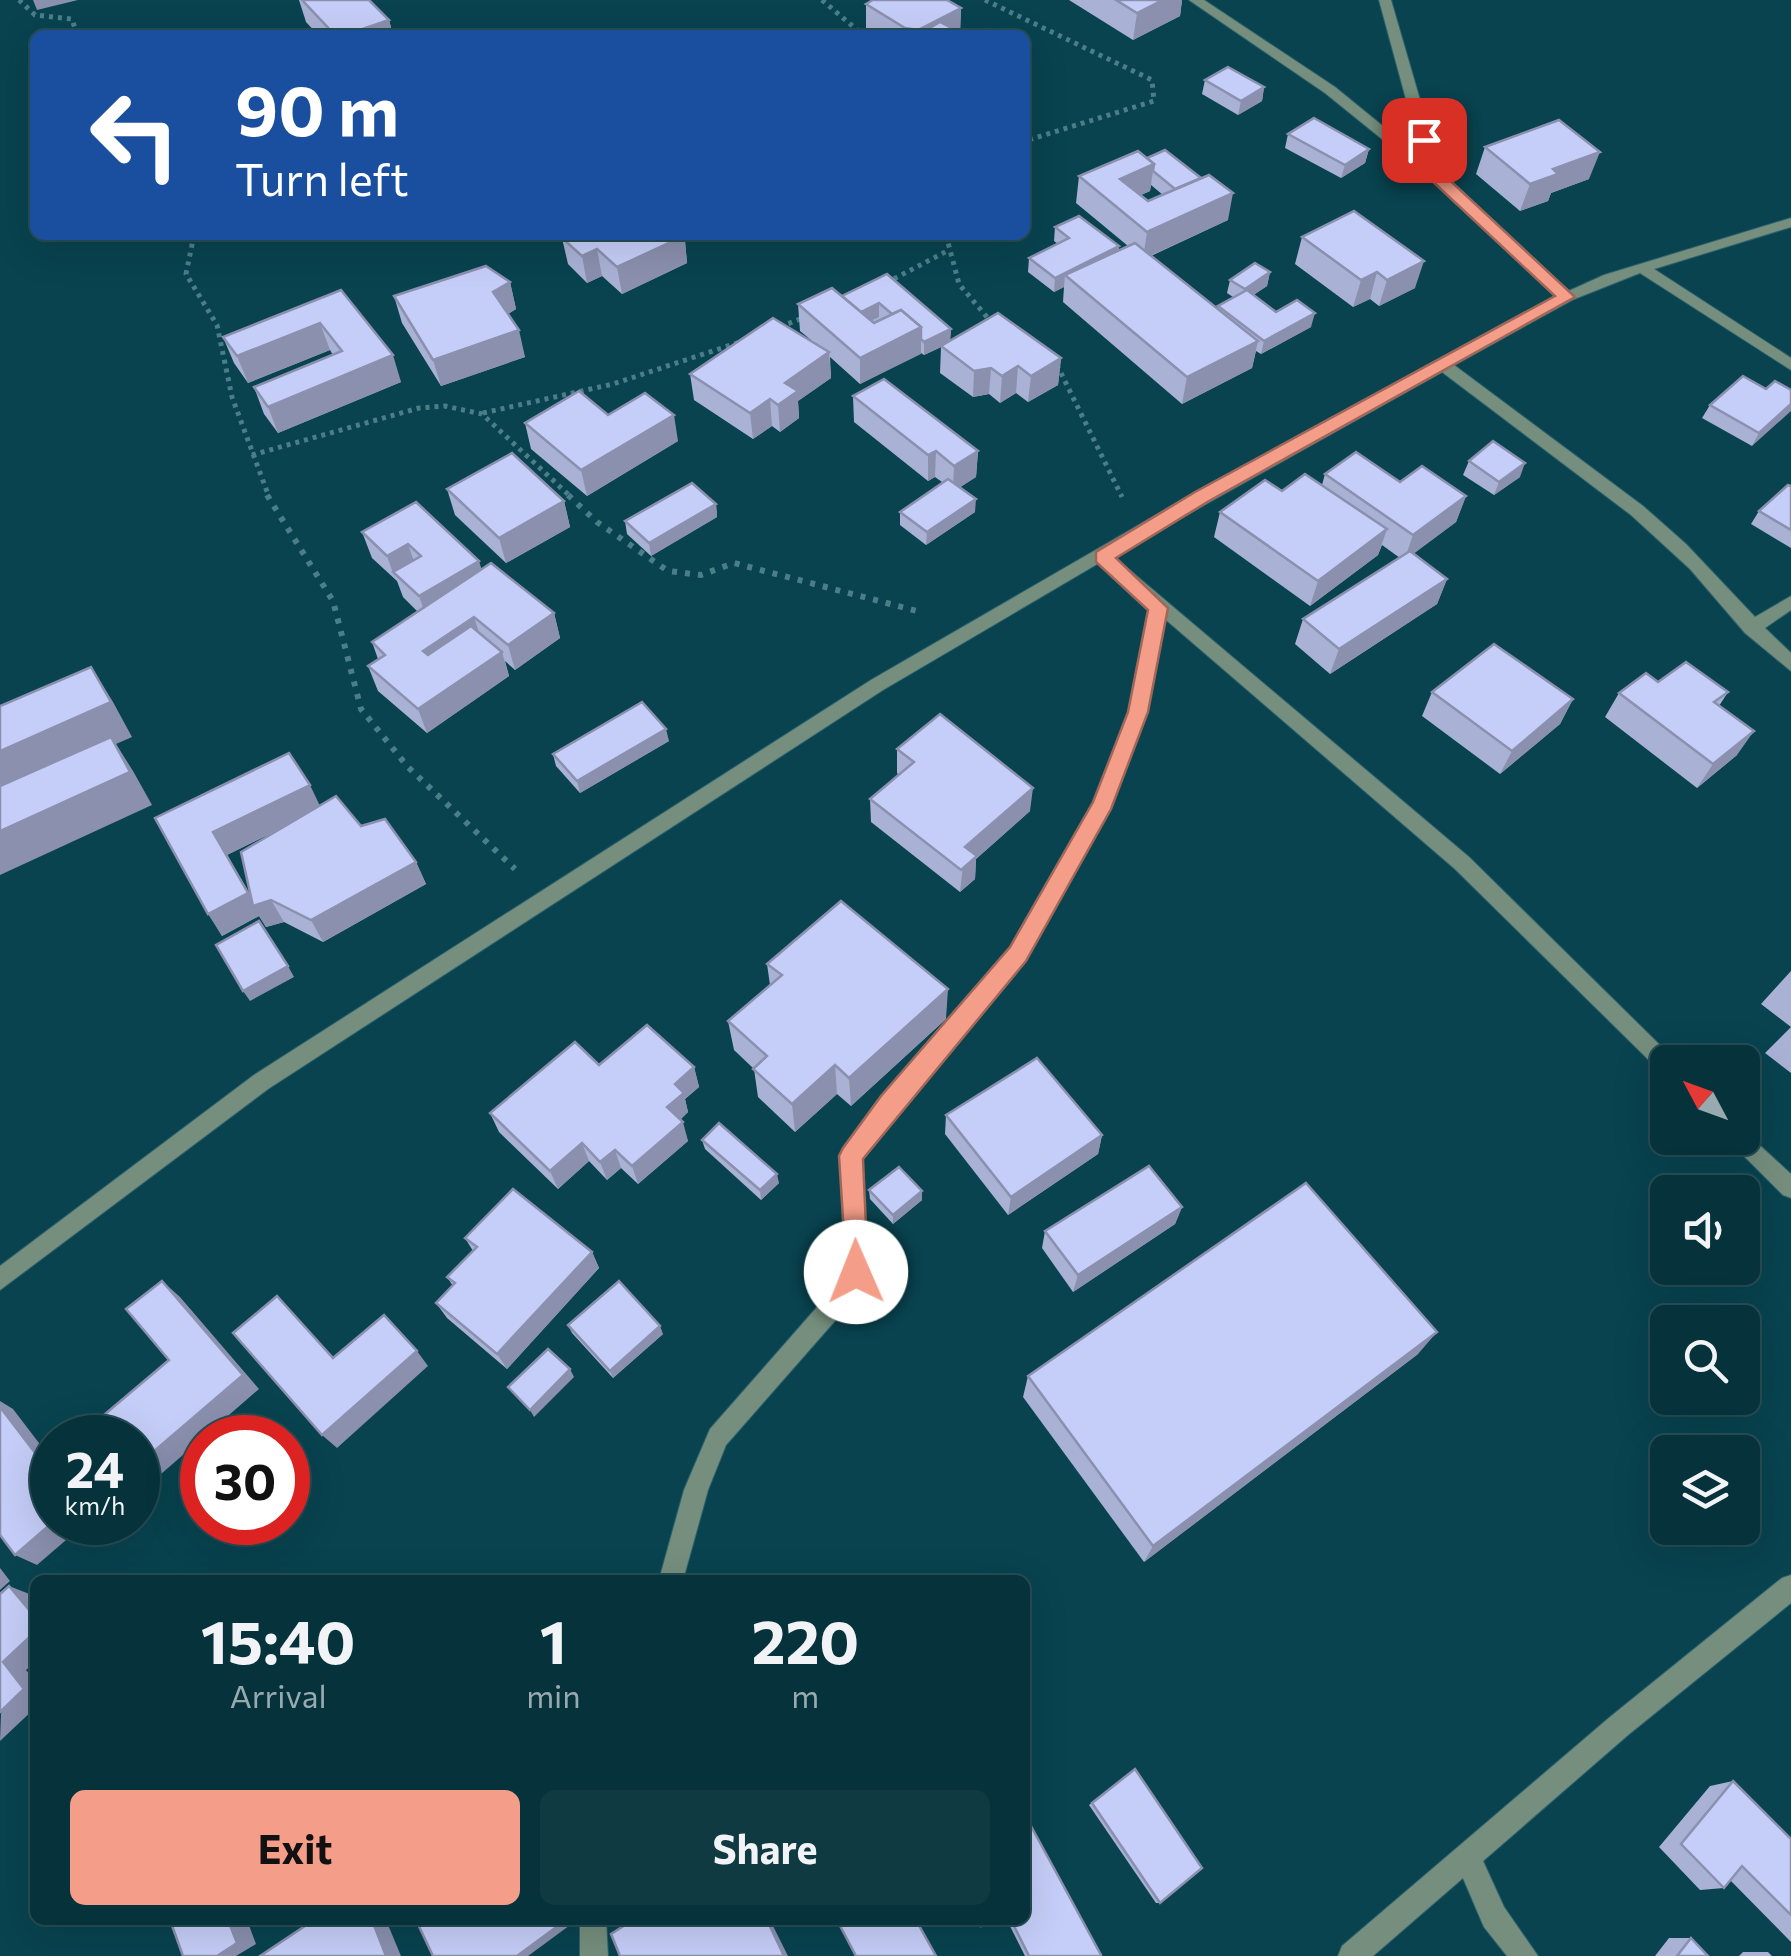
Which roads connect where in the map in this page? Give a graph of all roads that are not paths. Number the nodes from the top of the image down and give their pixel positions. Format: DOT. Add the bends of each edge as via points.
graph roads {
  1 [pos="1195,0"];
  2 [pos="1386,0"];
  3 [pos="1434,174"];
  4 [pos="1791,222"];
  5 [pos="1642,268"];
  6 [pos="1567,297"];
  7 [pos="1444,365"];
  8 [pos="1791,365"];
  9 [pos="1103,557"];
  10 [pos="1791,602"];
  11 [pos="1158,608"];
  12 [pos="1750,628"];
  13 [pos="1791,664"];
  14 [pos="1650,1048"];
  15 [pos="1757,1155"];
  16 [pos="1791,1188"];
  17 [pos="0,1280"];
  18 [pos="672,1575"];
  19 [pos="1791,1587"];
  20 [pos="1467,1856"];
  21 [pos="593,1925"];
  22 [pos="594,1956"];
  23 [pos="1352,1956"];
  24 [pos="1524,1956"];
  1 -- 3 [label="street" via="1330,90"];
  2 -- 3 [label="street"];
  3 -- 6 [label="street"];
  4 -- 5 [label="street"];
  5 -- 6 [label="street"];
  5 -- 8 [label="street"];
  6 -- 7 [label="street"];
  7 -- 9 [label="street"];
  7 -- 12 [label="street" via="1650,522 1708,575"];
  9 -- 11 [label="street"];
  9 -- 17 [label="street" via="878,684 261,1082"];
  10 -- 12 [label="street"];
  11 -- 14 [label="street" via="1462,863"];
  11 -- 18 [label="street" via="1138,712 1103,803 1018,954 851,1156 856,1272 718,1437"];
  12 -- 13 [label="street"];
  15 -- 16 [label="street"];
  19 -- 20 [label="street"];
  20 -- 23 [label="street"];
  20 -- 24 [label="street" via="1494,1917"];
  21 -- 22 [label="street"];
}
